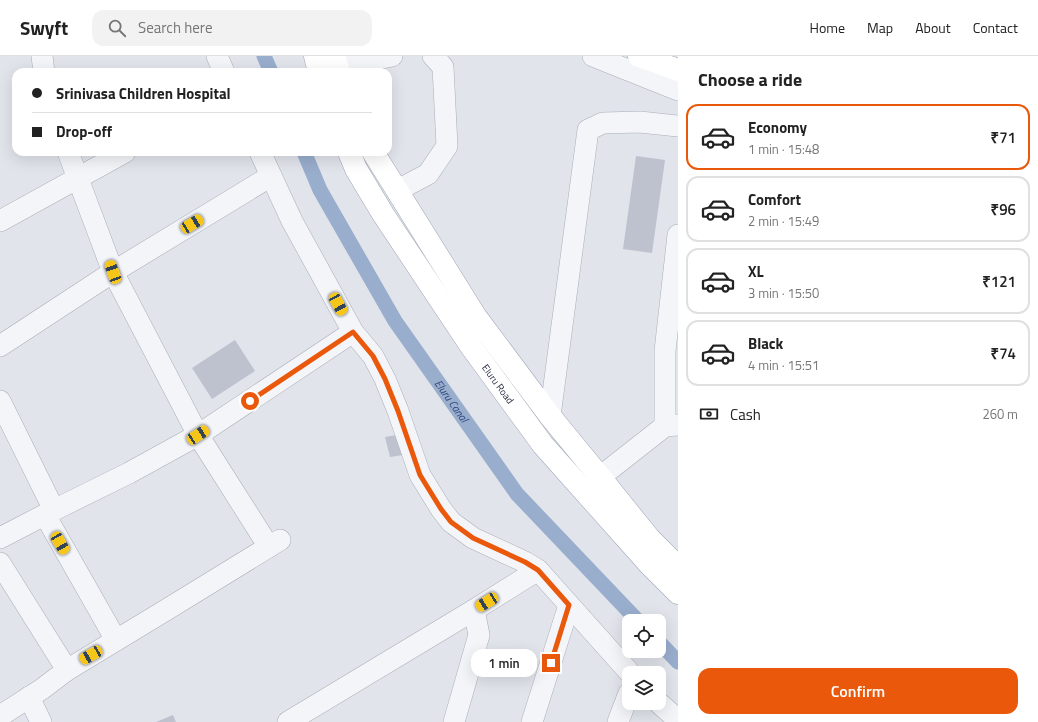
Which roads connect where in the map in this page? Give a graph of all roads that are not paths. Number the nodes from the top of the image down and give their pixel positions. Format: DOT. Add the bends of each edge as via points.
graph roads {
  1 [pos="42,56"];
  2 [pos="217,56"];
  3 [pos="315,56"];
  4 [pos="392,56"];
  5 [pos="433,56"];
  6 [pos="593,56"];
  7 [pos="639,56"];
  8 [pos="332,67"];
  9 [pos="44,68"];
  10 [pos="222,68"];
  11 [pos="678,70"];
  12 [pos="678,90"];
  13 [pos="678,126"];
  14 [pos="70,156"];
  15 [pos="117,156"];
  16 [pos="262,156"];
  17 [pos="351,156"];
  18 [pos="376,156"];
  19 [pos="271,176"];
  20 [pos="78,177"];
  21 [pos="398,190"];
  22 [pos="0,221"];
  23 [pos="678,235"];
  24 [pos="113,272"];
  25 [pos="353,332"];
  26 [pos="0,346"];
  27 [pos="0,401"];
  28 [pos="550,416"];
  29 [pos="672,425"];
  30 [pos="198,435"];
  31 [pos="600,477"];
  32 [pos="49,513"];
  33 [pos="0,538"];
  34 [pos="0,564"];
  35 [pos="678,567"];
  36 [pos="538,570"];
  37 [pos="678,593"];
  38 [pos="569,605"];
  39 [pos="474,610"];
  40 [pos="116,640"];
  41 [pos="624,666"];
  42 [pos="66,670"];
  43 [pos="29,697"];
  44 [pos="666,709"];
  45 [pos="623,710"];
  46 [pos="0,716"];
  47 [pos="678,720"];
  48 [pos="41,722"];
  49 [pos="288,722"];
  50 [pos="454,722"];
  51 [pos="532,722"];
  52 [pos="618,722"];
  1 -- 9 [label="street"];
  2 -- 10 [label="street"];
  3 -- 8 [label="main road"];
  4 -- 8 [label="street"];
  5 -- 21 [label="street" via="443,67 447,146 428,174"];
  6 -- 12 [label="street"];
  7 -- 11 [label="main road"];
  13 -- 28 [label="street" via="640,122 603,123 588,130"];
  14 -- 20 [label="street"];
  15 -- 20 [label="street"];
  16 -- 19 [label="street"];
  17 -- 37 [label="main road, Eluru Road" via="383,214 461,332 543,445"];
  18 -- 21 [label="main road"];
  19 -- 24 [label="street"];
  19 -- 25 [label="street" via="292,221"];
  20 -- 22 [label="street"];
  20 -- 24 [label="street"];
  21 -- 28 [label="main road" via="476,317"];
  23 -- 29 [label="street" via="665,351"];
  24 -- 26 [label="street"];
  24 -- 30 [label="street"];
  25 -- 30 [label="street"];
  25 -- 36 [label="street" via="373,356 385,379 420,475 446,515 473,538"];
  27 -- 32 [label="street"];
  28 -- 31 [label="main road"];
  29 -- 31 [label="street"];
  30 -- 32 [label="street"];
  30 -- 40 [label="street" via="275,543"];
  31 -- 35 [label="main road" via="649,538"];
  32 -- 33 [label="street"];
  32 -- 40 [label="street"];
  34 -- 42 [label="street"];
  36 -- 38 [label="street"];
  36 -- 39 [label="street"];
  38 -- 41 [label="street"];
  38 -- 51 [label="street"];
  39 -- 49 [label="street"];
  39 -- 50 [label="street" via="479,635"];
  40 -- 42 [label="street"];
  42 -- 43 [label="street"];
  43 -- 46 [label="street"];
  43 -- 48 [label="street"];
  44 -- 47 [label="street"];
  45 -- 52 [label="street"];
}
